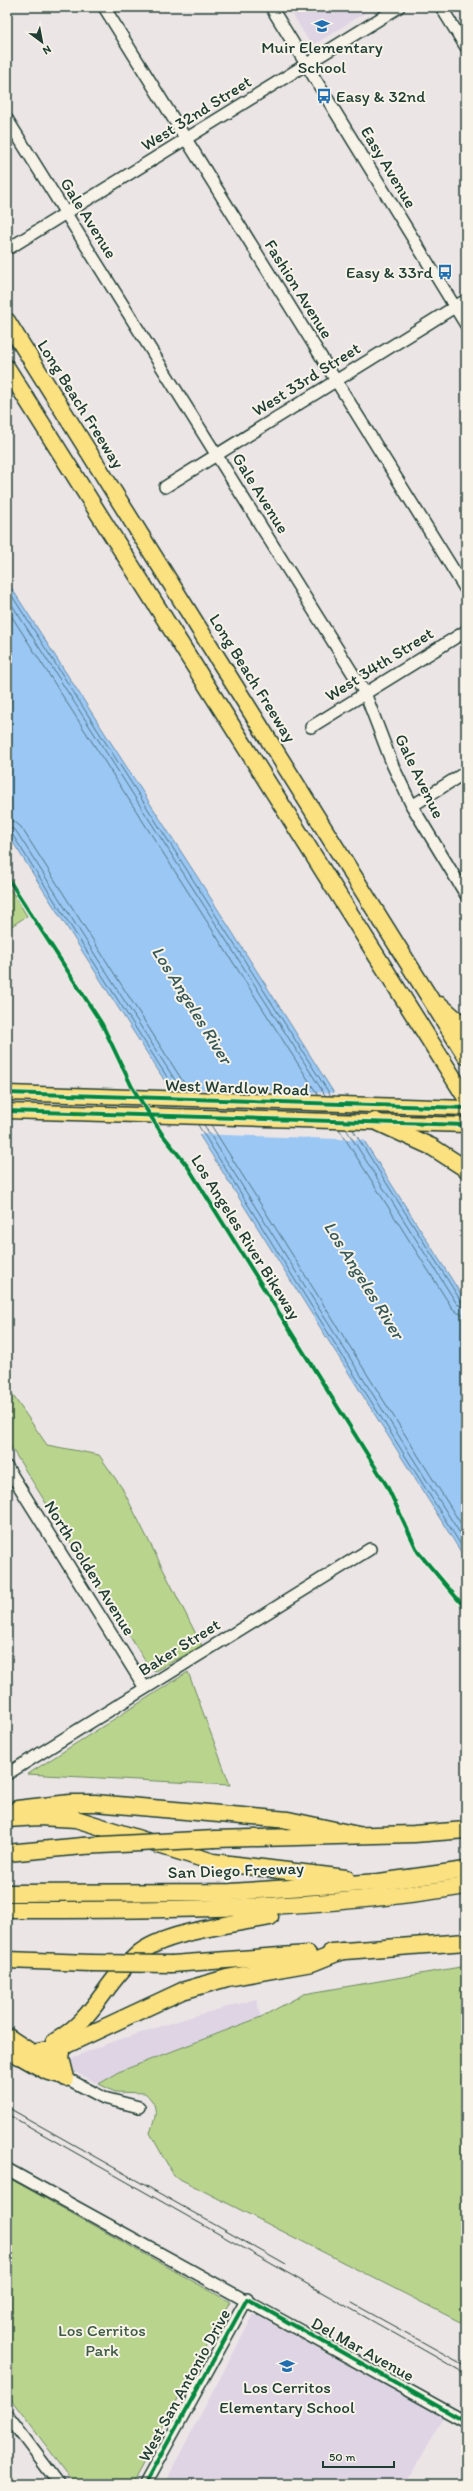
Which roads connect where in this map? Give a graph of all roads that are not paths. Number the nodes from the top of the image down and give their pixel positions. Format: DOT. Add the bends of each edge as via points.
graph roads {
  1 [pos="104,7"];
  2 [pos="270,7"];
  3 [pos="399,7"];
  4 [pos="441,7"];
  5 [pos="466,47"];
  6 [pos="306,65"];
  7 [pos="7,119"];
  8 [pos="186,139"];
  9 [pos="66,213"];
  10 [pos="11,247"];
  11 [pos="466,300"];
  12 [pos="454,307"];
  13 [pos="7,321"];
  14 [pos="466,325"];
  15 [pos="7,368"];
  16 [pos="336,381"];
  17 [pos="217,455"];
  18 [pos="165,488"];
  19 [pos="466,590"];
  20 [pos="466,631"];
  21 [pos="365,693"];
  22 [pos="311,727"];
  23 [pos="466,772"];
  24 [pos="412,806"];
  25 [pos="466,895"];
  26 [pos="428,994"];
  27 [pos="466,1028"];
  28 [pos="466,1056"];
  29 [pos="7,1094"];
  30 [pos="466,1098"];
  31 [pos="466,1108"];
  32 [pos="7,1111"];
  33 [pos="375,1121"];
  34 [pos="466,1125"];
  35 [pos="460,1164"];
  36 [pos="7,1467"];
  37 [pos="370,1549"];
  38 [pos="145,1688"];
  39 [pos="7,1774"];
  40 [pos="7,1810"];
  41 [pos="7,1819"];
  42 [pos="466,1830"];
  43 [pos="358,1835"];
  44 [pos="7,1853"];
  45 [pos="466,1870"];
  46 [pos="466,1880"];
  47 [pos="380,1882"];
  48 [pos="466,1886"];
  49 [pos="7,1893"];
  50 [pos="466,1898"];
  51 [pos="7,1904"];
  52 [pos="7,1910"];
  53 [pos="270,1917"];
  54 [pos="7,1920"];
  55 [pos="466,1942"];
  56 [pos="342,1951"];
  57 [pos="7,1960"];
  58 [pos="7,2035"];
  59 [pos="63,2041"];
  60 [pos="35,2052"];
  61 [pos="12,2053"];
  62 [pos="66,2078"];
  63 [pos="138,2107"];
  64 [pos="7,2169"];
  65 [pos="247,2299"];
  66 [pos="7,2415"];
  67 [pos="466,2422"];
  68 [pos="60,2484"];
  69 [pos="145,2484"];
  1 -- 8 [label="street, Fashion Avenue"];
  2 -- 6 [label="street, Easy Avenue"];
  3 -- 6 [label="street, West 32nd Street"];
  4 -- 5 [label="street"];
  6 -- 8 [label="street, West 32nd Street"];
  6 -- 12 [label="street, Easy Avenue"];
  7 -- 9 [label="street, Gale Avenue"];
  8 -- 9 [label="street, West 32nd Street"];
  8 -- 16 [label="street, Fashion Avenue"];
  9 -- 10 [label="street, West 32nd Street"];
  9 -- 17 [label="street, Gale Avenue"];
  11 -- 12 [label="street, West 33rd Street"];
  12 -- 14 [label="street, Easy Avenue"];
  12 -- 16 [label="street, West 33rd Street"];
  13 -- 26 [label="highway, Long Beach Freeway"];
  15 -- 30 [label="highway"];
  16 -- 17 [label="street, West 33rd Street"];
  16 -- 19 [label="street, Fashion Avenue"];
  17 -- 18 [label="street, West 33rd Street"];
  17 -- 21 [label="street, Gale Avenue"];
  20 -- 21 [label="street, West 34th Street"];
  21 -- 22 [label="street, West 34th Street"];
  21 -- 24 [label="street, Gale Avenue" via="393,766"];
  23 -- 24 [label="street"];
  24 -- 25 [label="street, Gale Avenue"];
  26 -- 27 [label="highway"];
  26 -- 28 [label="highway, Long Beach Freeway"];
  29 -- 31 [label="main road, West Wardlow Road"];
  32 -- 33 [label="main road, West Wardlow Road"];
  33 -- 34 [label="main road, West Wardlow Road"];
  33 -- 35 [label="highway" via="432,1147"];
  36 -- 38 [label="street, North Golden Avenue"];
  37 -- 38 [label="street, Baker Street"];
  38 -- 39 [label="street, Baker Street"];
  40 -- 43 [label="highway" via="95,1803 288,1820"];
  41 -- 47 [label="highway" via="76,1819 213,1862"];
  42 -- 43 [label="highway"];
  43 -- 44 [label="highway, bridge" via="215,1839"];
  45 -- 47 [label="highway, San Diego Freeway"];
  46 -- 51 [label="highway" via="420,1888 265,1900"];
  47 -- 49 [label="highway, San Diego Freeway" via="231,1892"];
  48 -- 52 [label="highway" via="330,1903 203,1908"];
  50 -- 53 [label="highway" via="385,1908"];
  53 -- 54 [label="highway"];
  53 -- 59 [label="highway" via="166,1939 143,1949 130,1961 84,2020"];
  55 -- 56 [label="highway"];
  56 -- 57 [label="highway, bridge" via="172,1964"];
  56 -- 59 [label="highway" via="312,1963 227,1978 182,1991"];
  58 -- 60 [label="main road"];
  59 -- 60 [label="highway"];
  59 -- 62 [label="highway" via="61,2058"];
  60 -- 61 [label="highway"];
  60 -- 62 [label="main road"];
  61 -- 62 [label="main road" via="46,2072"];
  62 -- 63 [label="street" via="104,2098"];
  64 -- 65 [label="street, Del Mar Avenue"];
  65 -- 67 [label="street, Del Mar Avenue"];
  65 -- 69 [label="street, West San Antonio Drive"];
  66 -- 68 [label="street"];
}
